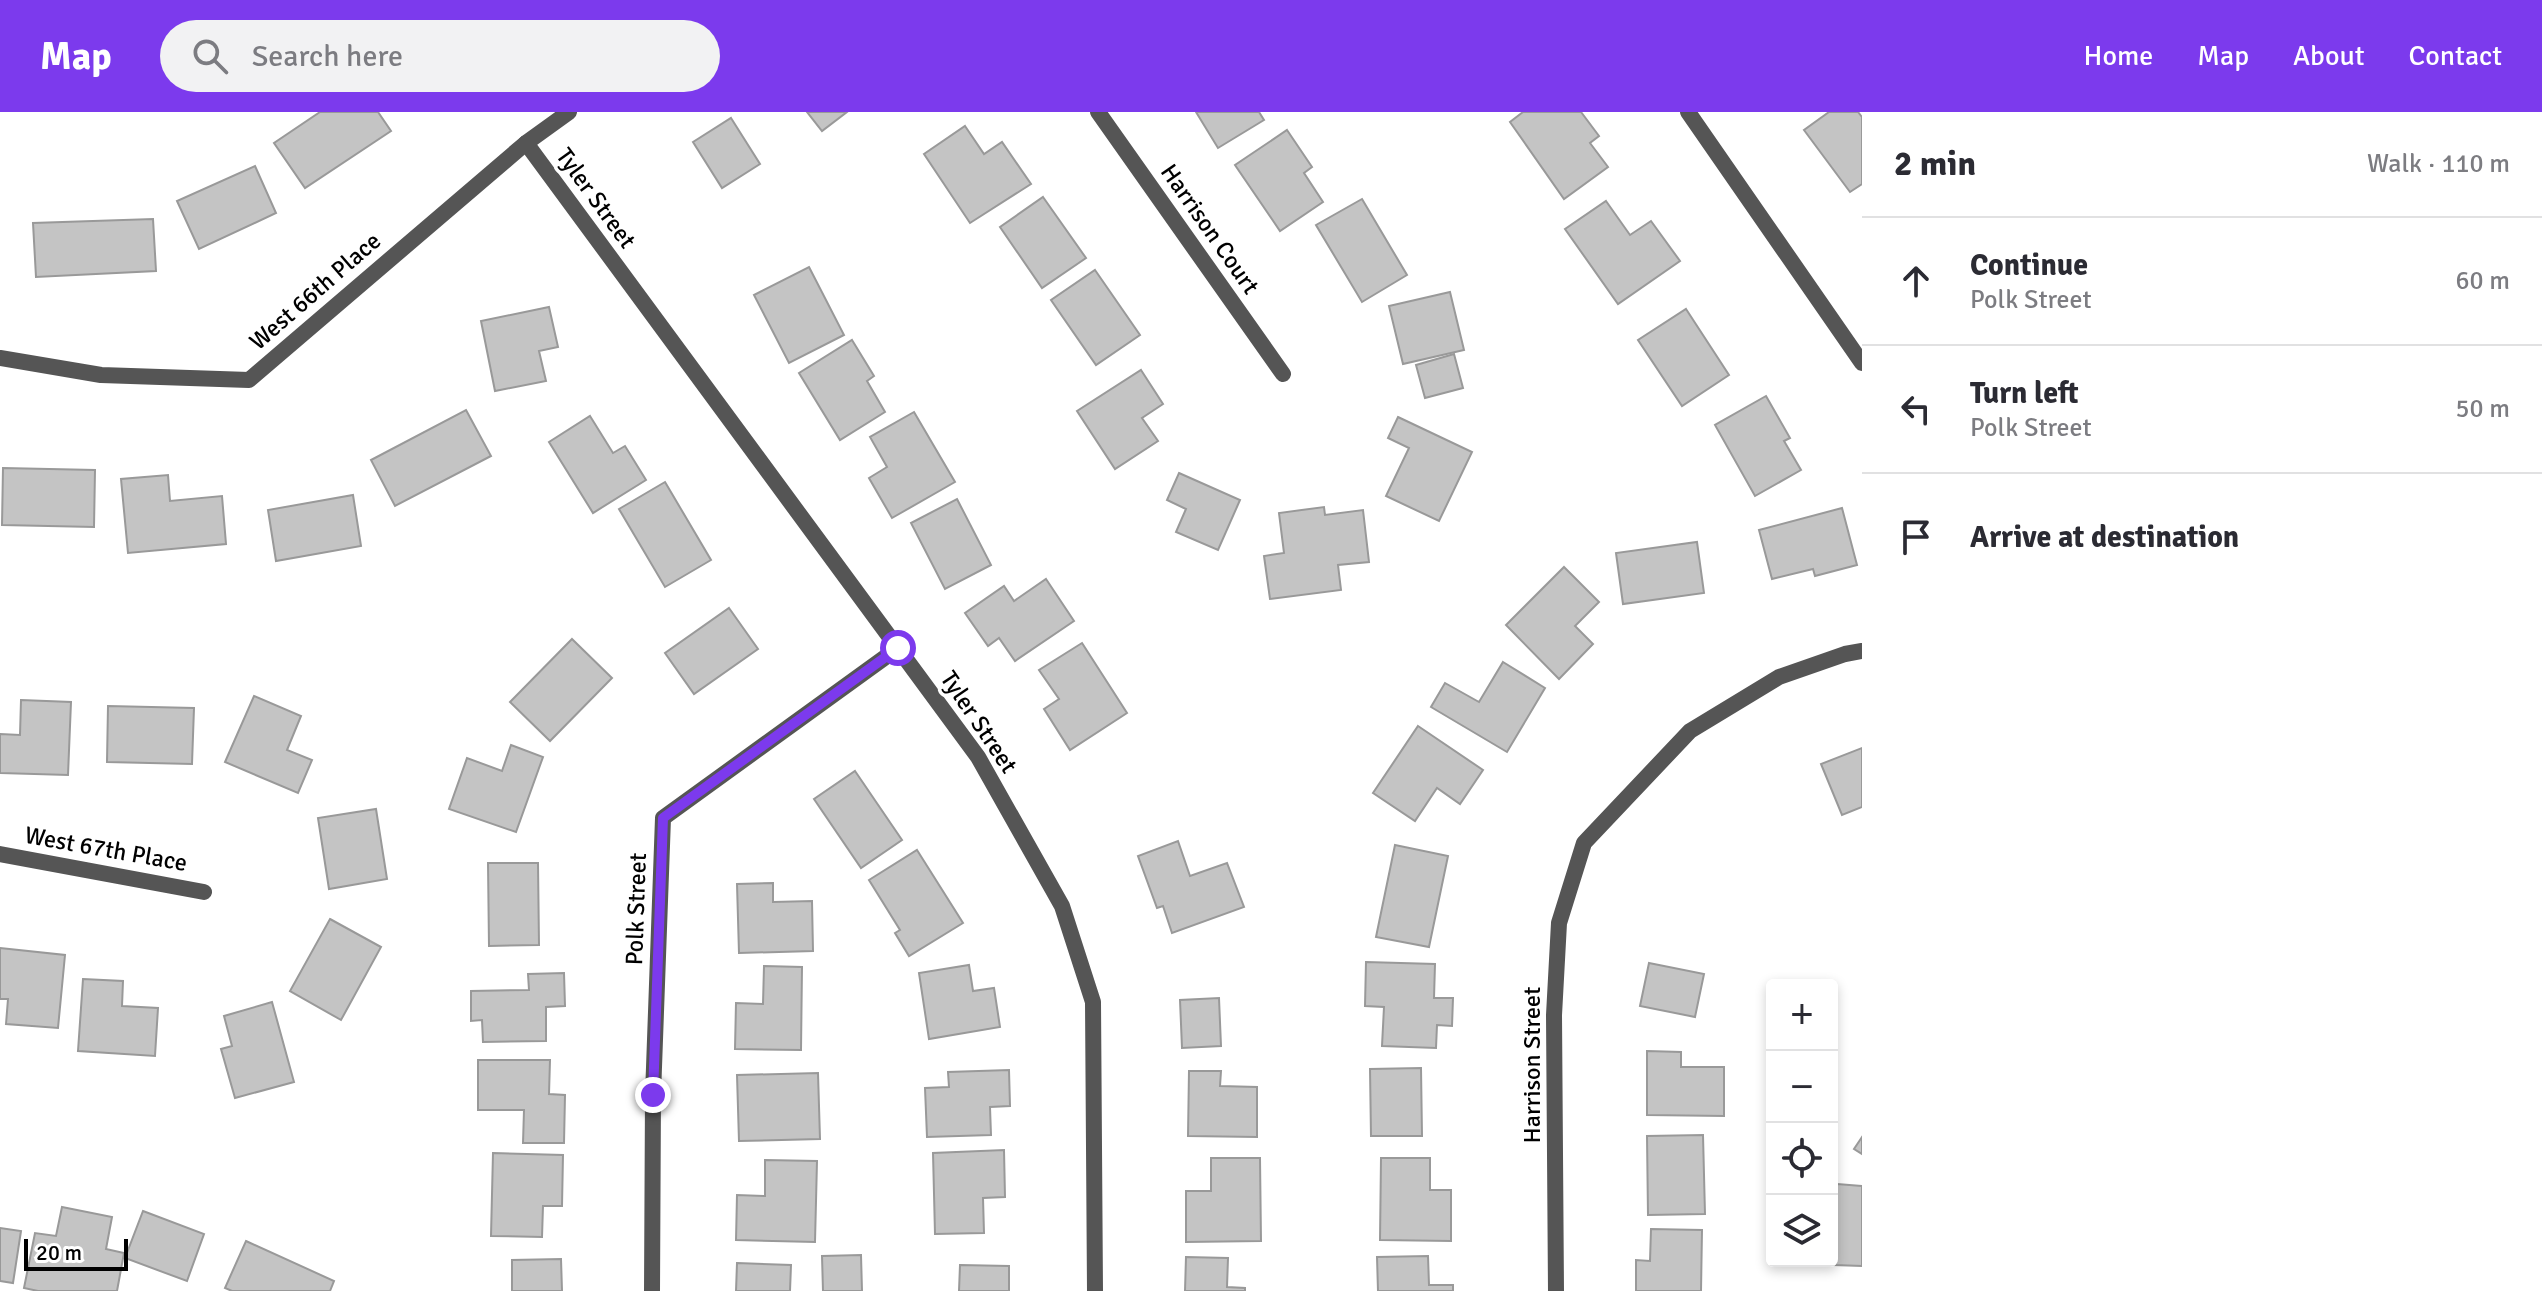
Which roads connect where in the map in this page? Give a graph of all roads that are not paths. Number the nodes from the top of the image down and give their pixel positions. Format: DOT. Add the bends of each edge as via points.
graph roads {
  1 [pos="569,112"];
  2 [pos="1098,112"];
  3 [pos="1688,112"];
  4 [pos="526,143"];
  5 [pos="0,358"];
  6 [pos="1862,363"];
  7 [pos="1283,374"];
  8 [pos="898,648"];
  9 [pos="1862,651"];
  10 [pos="0,854"];
  11 [pos="204,892"];
  12 [pos="652,1291"];
  13 [pos="1095,1291"];
  14 [pos="1556,1291"];
  1 -- 4 [label="street, West 66th Place"];
  2 -- 7 [label="street, Harrison Court"];
  3 -- 6 [label="street"];
  4 -- 5 [label="street, West 66th Place" via="249,380 101,375"];
  4 -- 8 [label="street, Tyler Street"];
  8 -- 12 [label="street, Polk Street" via="663,818"];
  8 -- 13 [label="street, Tyler Street" via="978,757 1062,906 1093,1002"];
  9 -- 14 [label="street, Harrison Street" via="1779,677 1690,731 1584,843 1559,923 1554,1015"];
  10 -- 11 [label="street, West 67th Place"];
}
